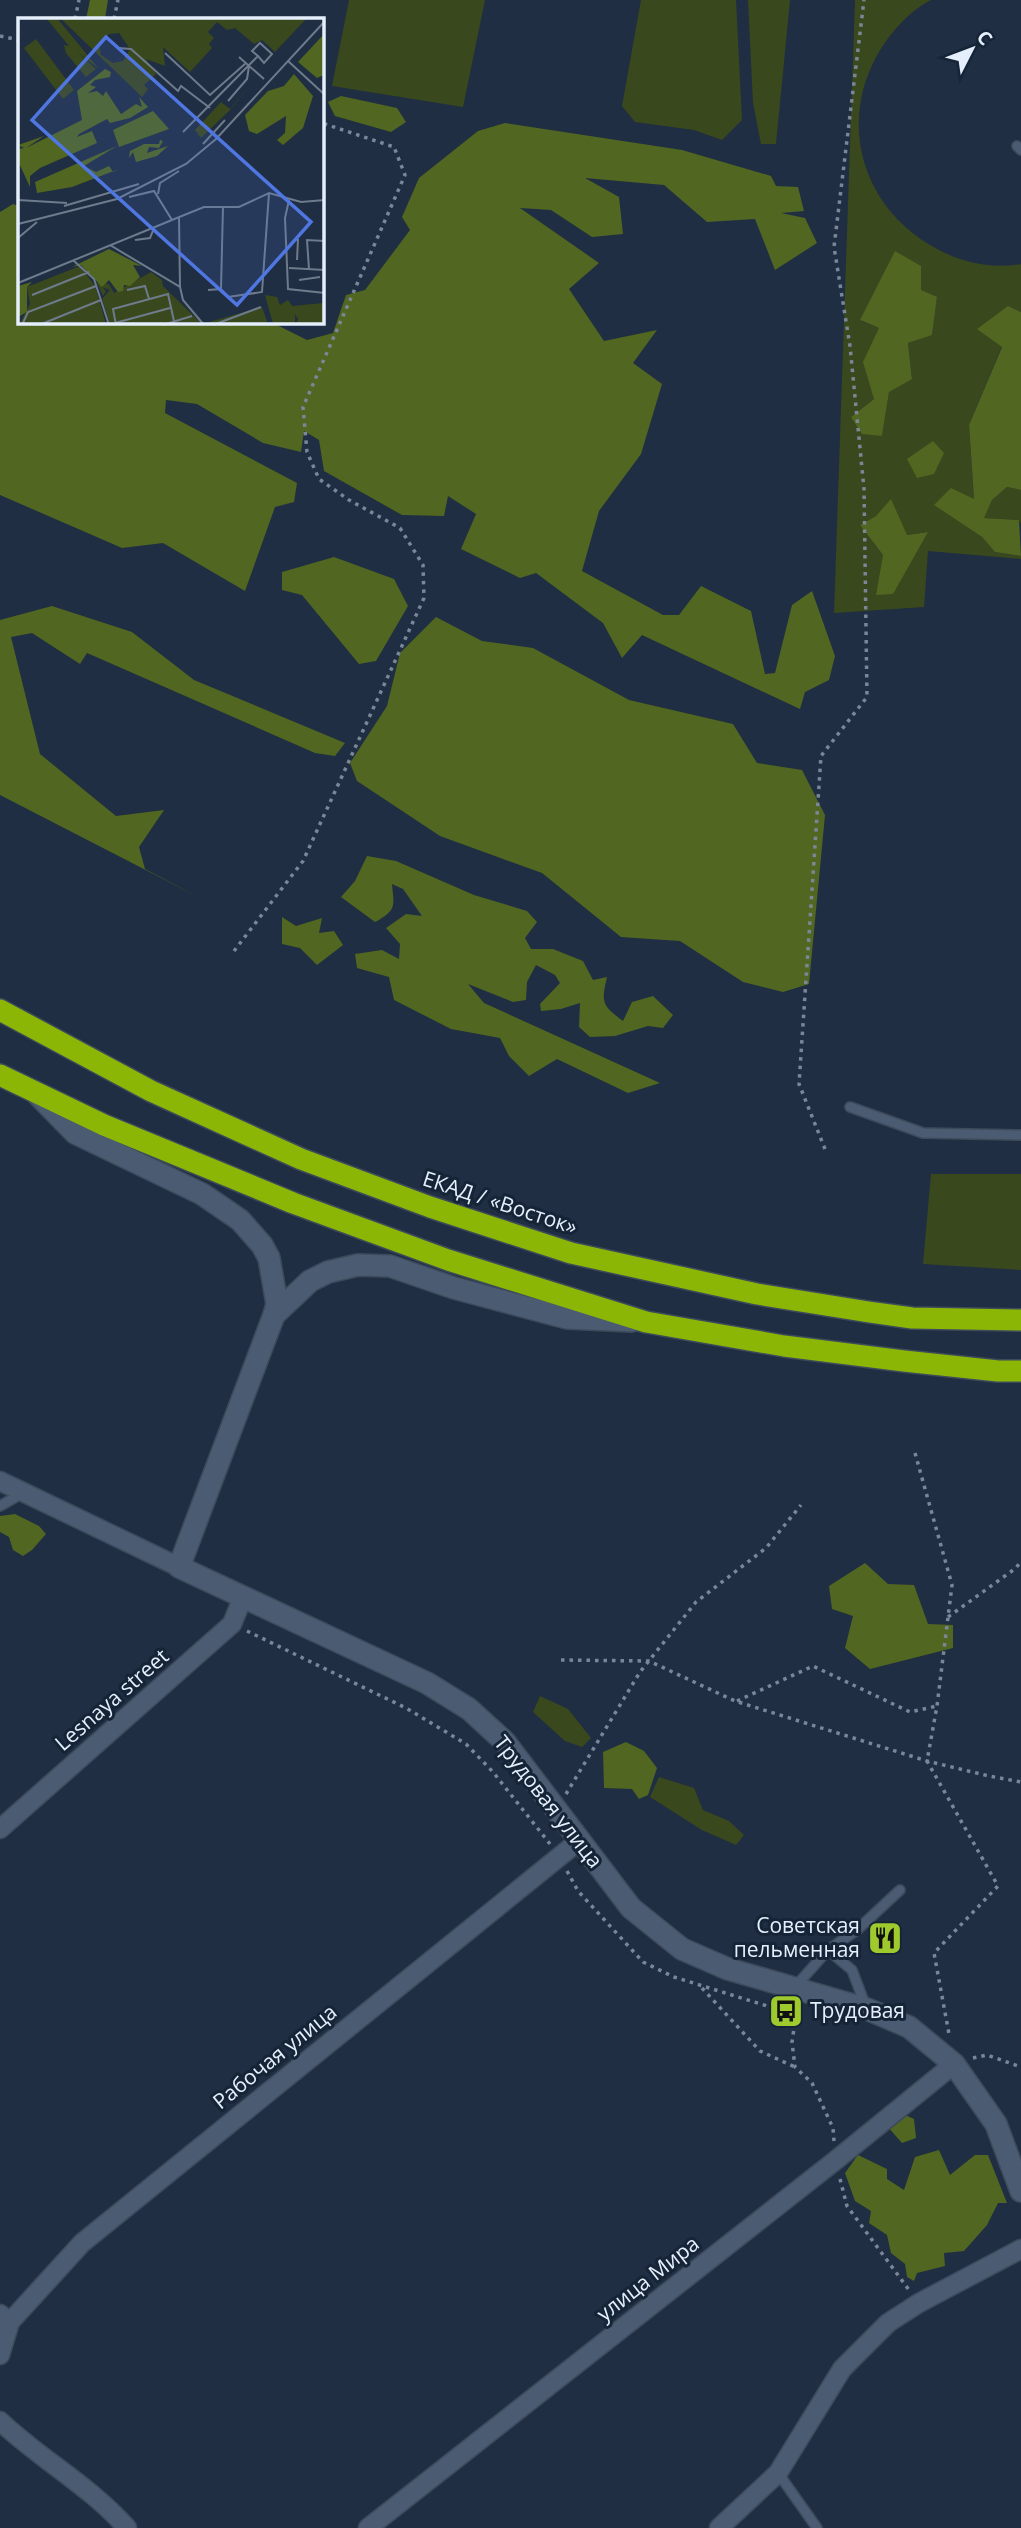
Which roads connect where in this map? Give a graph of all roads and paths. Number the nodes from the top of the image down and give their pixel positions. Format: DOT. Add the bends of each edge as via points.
graph roads {
  1 [pos="79,0"];
  2 [pos="118,0"];
  3 [pos="864,0"];
  4 [pos="75,18"];
  5 [pos="114,18"];
  6 [pos="0,36"];
  7 [pos="18,40"];
  8 [pos="324,124"];
  9 [pos="234,951"];
  10 [pos="0,1010"];
  11 [pos="0,1074"];
  12 [pos="36,1094"];
  13 [pos="850,1107"];
  14 [pos="1021,1135"];
  15 [pos="825,1149"];
  16 [pos="274,1315"];
  17 [pos="1021,1320"];
  18 [pos="646,1322"];
  19 [pos="1021,1371"];
  20 [pos="915,1453"];
  21 [pos="0,1481"];
  22 [pos="23,1493"];
  23 [pos="801,1505"];
  24 [pos="0,1506"];
  25 [pos="1021,1561"];
  26 [pos="179,1567"];
  27 [pos="243,1597"];
  28 [pos="948,1617"];
  29 [pos="232,1624"];
  30 [pos="561,1660"];
  31 [pos="649,1661"];
  32 [pos="735,1701"];
  33 [pos="937,1706"];
  34 [pos="927,1761"];
  35 [pos="1021,1782"];
  36 [pos="557,1809"];
  37 [pos="0,1829"];
  38 [pos="580,1840"];
  39 [pos="559,1857"];
  40 [pos="900,1890"];
  41 [pos="828,1950"];
  42 [pos="700,1986"];
  43 [pos="793,1989"];
  44 [pos="867,2009"];
  45 [pos="954,2064"];
  46 [pos="795,2067"];
  47 [pos="1021,2067"];
  48 [pos="836,2160"];
  49 [pos="1021,2191"];
  50 [pos="1021,2249"];
  51 [pos="919,2303"];
  52 [pos="5,2318"];
  53 [pos="0,2355"];
  54 [pos="0,2421"];
  55 [pos="778,2473"];
  56 [pos="127,2528"];
  57 [pos="368,2528"];
  58 [pos="719,2528"];
  59 [pos="817,2528"];
  1 -- 4 [label="path"];
  2 -- 5 [label="path"];
  3 -- 15 [label="path" via="834,247 850,346 864,489 867,697 821,756 799,1084"];
  6 -- 7 [label="path"];
  8 -- 9 [label="path" via="394,148 405,175 303,407 307,452 318,479 400,528 423,565 424,598 303,860"];
  10 -- 17 [label="highway, ЕКАД / «Восток»" via="151,1091 290,1154 571,1253 757,1294 869,1312 912,1318"];
  11 -- 12 [label="highway"];
  12 -- 16 [label="main road" via="75,1133 202,1195 240,1220 269,1258 277,1304"];
  12 -- 18 [label="highway" via="178,1157 370,1233"];
  13 -- 14 [label="lane" via="923,1133"];
  16 -- 18 [label="main road" via="303,1286 328,1272 358,1265 390,1266 567,1318"];
  16 -- 26 [label="main road"];
  18 -- 19 [label="highway" via="811,1349"];
  20 -- 28 [label="path" via="952,1585"];
  21 -- 22 [label="street, Трудовая улица"];
  22 -- 24 [label="lane"];
  22 -- 26 [label="street, Трудовая улица"];
  23 -- 31 [label="path" via="765,1548 696,1602"];
  25 -- 28 [label="path"];
  26 -- 27 [label="main road, Трудовая улица"];
  27 -- 29 [label="street, Lesnaya street"];
  27 -- 36 [label="main road, Трудовая улица" via="427,1683 469,1709 505,1742"];
  28 -- 33 [label="path"];
  29 -- 37 [label="street, Lesnaya street"];
  29 -- 39 [label="path" via="406,1708 466,1744"];
  30 -- 31 [label="path"];
  31 -- 32 [label="path"];
  31 -- 36 [label="path"];
  32 -- 33 [label="path" via="813,1666 910,1712"];
  32 -- 34 [label="path"];
  33 -- 34 [label="path"];
  34 -- 35 [label="path"];
  34 -- 45 [label="path" via="998,1886 934,1953"];
  36 -- 38 [label="main road, Трудовая улица"];
  38 -- 39 [label="street, Рабочая улица"];
  38 -- 43 [label="main road, Трудовая улица" via="631,1908 682,1948 728,1969"];
  39 -- 42 [label="path" via="578,1891 643,1962"];
  39 -- 52 [label="street, Рабочая улица" via="82,2243"];
  40 -- 41 [label="lane"];
  41 -- 43 [label="lane"];
  41 -- 44 [label="lane" via="852,1970"];
  42 -- 46 [label="path" via="760,2051"];
  42 -- 46 [label="path" via="796,2015"];
  43 -- 44 [label="main road, Трудовая улица"];
  44 -- 45 [label="main road, Трудовая улица" via="909,2027"];
  45 -- 47 [label="path" via="987,2055"];
  45 -- 48 [label="street, улица Мира"];
  45 -- 49 [label="main road, Трудовая улица" via="996,2124"];
  46 -- 48 [label="path" via="812,2083 833,2128"];
  48 -- 51 [label="path" via="847,2206"];
  48 -- 57 [label="street, улица Мира"];
  50 -- 51 [label="street"];
  51 -- 55 [label="street" via="888,2323 842,2370"];
  52 -- 53 [label="street"];
  54 -- 56 [label="street" via="109,2508"];
  55 -- 58 [label="street"];
  55 -- 59 [label="lane"];
}
